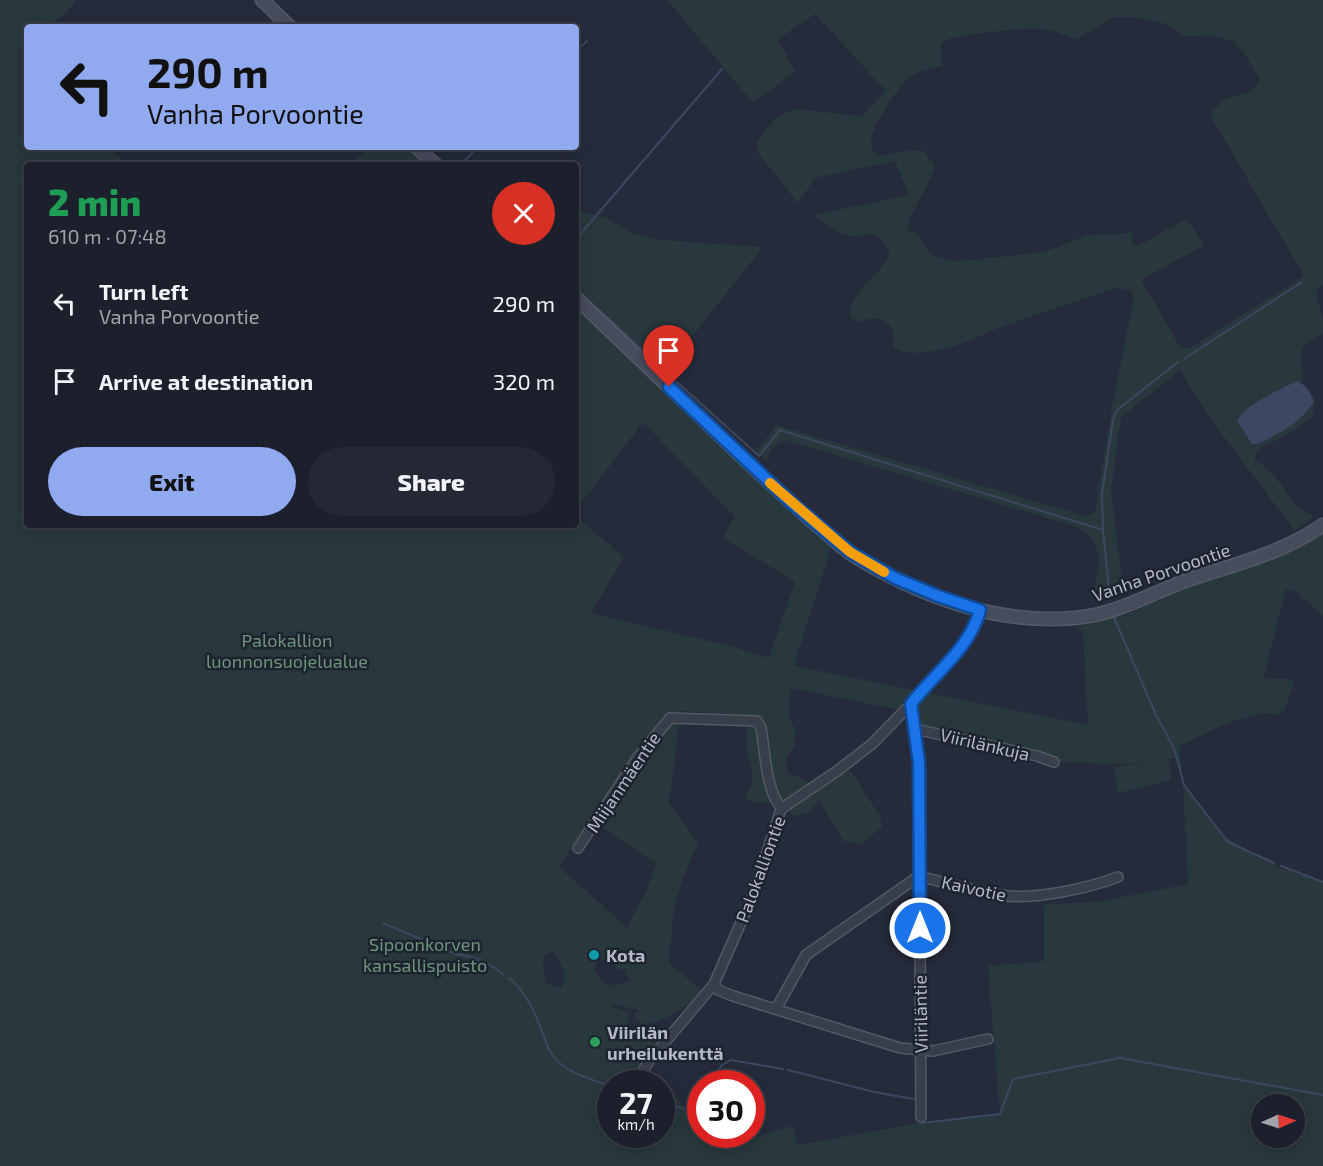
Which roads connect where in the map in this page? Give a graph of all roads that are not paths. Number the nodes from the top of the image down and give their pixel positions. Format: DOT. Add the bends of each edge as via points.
graph roads {
  1 [pos="262,0"];
  2 [pos="287,24"];
  3 [pos="419,150"];
  4 [pos="433,162"];
  5 [pos="579,301"];
  6 [pos="1323,525"];
  7 [pos="980,610"];
  8 [pos="911,704"];
  9 [pos="915,729"];
  10 [pos="1054,762"];
  11 [pos="782,807"];
  12 [pos="578,848"];
  13 [pos="919,876"];
  14 [pos="1118,877"];
  15 [pos="714,984"];
  16 [pos="776,1009"];
  17 [pos="988,1039"];
  18 [pos="921,1050"];
  19 [pos="644,1070"];
  20 [pos="921,1117"];
  1 -- 2 [label="street"];
  3 -- 4 [label="street"];
  5 -- 7 [label="street, Vanha Porvoontie" via="793,504 850,552 895,578"];
  6 -- 7 [label="street, Vanha Porvoontie" via="1291,545 1096,615 1050,618"];
  7 -- 8 [label="street" via="965,643"];
  8 -- 9 [label="street, Viiriläntie"];
  8 -- 11 [label="street, Palokalliontie" via="867,748"];
  9 -- 10 [label="street, Viirilänkuja"];
  9 -- 13 [label="street, Viiriläntie" via="919,763"];
  11 -- 12 [label="street, Miijanmäentie" via="772,793 761,728 756,721 670,718 638,758"];
  11 -- 15 [label="street, Palokalliontie" via="753,895"];
  13 -- 14 [label="street, Kaivotie" via="1001,896 1022,897"];
  13 -- 16 [label="street, Kaivotie" via="806,955"];
  13 -- 18 [label="street, Viiriläntie"];
  15 -- 16 [label="street" via="718,990"];
  15 -- 19 [label="street, Palokalliontie"];
  16 -- 18 [label="street" via="900,1048"];
  17 -- 18 [label="street" via="947,1049"];
  18 -- 20 [label="street, Viiriläntie"];
}
